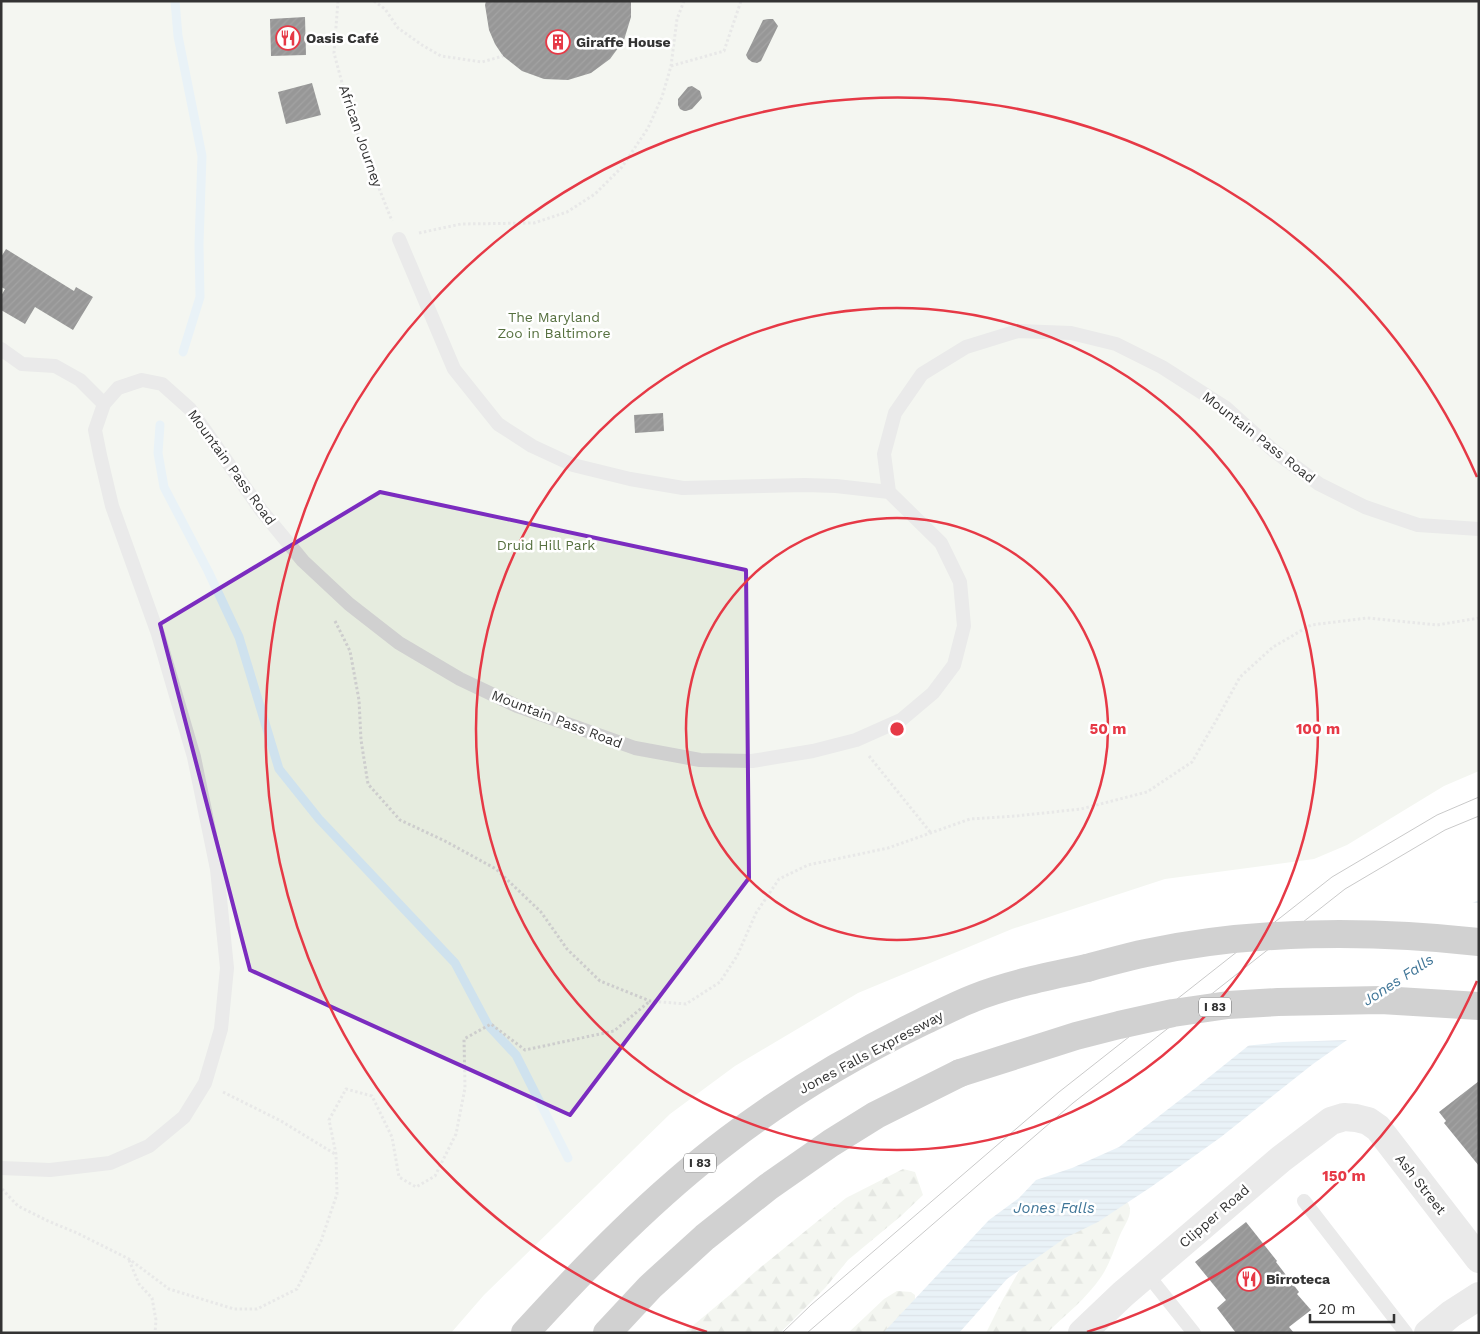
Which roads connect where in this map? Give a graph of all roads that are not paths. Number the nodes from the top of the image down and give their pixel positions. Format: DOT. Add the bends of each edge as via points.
graph roads {
  1 [pos="399,239"];
  2 [pos="1,349"];
  3 [pos="104,404"];
  4 [pos="889,492"];
  5 [pos="1479,529"];
  6 [pos="1479,942"];
  7 [pos="1479,1006"];
  8 [pos="1356,1118"];
  9 [pos="1,1168"];
  10 [pos="1304,1202"];
  11 [pos="1479,1258"];
  12 [pos="1146,1274"];
  13 [pos="1479,1296"];
  14 [pos="525,1333"];
  15 [pos="607,1333"];
  16 [pos="1082,1333"];
  17 [pos="1194,1333"];
  18 [pos="1406,1333"];
  19 [pos="1428,1333"];
  1 -- 4 [label="lane" via="454,369 498,424 532,446 574,465 683,488 805,485"];
  2 -- 3 [label="lane" via="22,364 55,366 80,380"];
  3 -- 4 [label="lane, Mountain Pass Road" via="118,388 142,380 162,384 190,409 261,510 303,561 398,643 460,679 516,706 635,748 700,760 752,761 856,740 901,720 933,693 954,665 964,626 960,582 941,543"];
  3 -- 9 [label="lane, Mountain Pass Road" via="95,430 112,506 158,634 194,757 216,869 227,968 222,1029 205,1083 184,1117 149,1146 110,1163 50,1170"];
  4 -- 5 [label="lane, Mountain Pass Road" via="884,454 895,413 922,374 966,347 1018,331 1071,333 1116,344 1162,367 1226,408 1274,451 1319,484 1365,507 1418,525"];
  6 -- 14 [label="highway, Jones Falls Expressway / I 83, bridge" via="1431,936 1310,934 1230,940 1147,953 1036,979 974,998 900,1033 800,1090 728,1140 607,1246"];
  7 -- 15 [label="highway, I 83, bridge" via="1381,1000 1228,1005 1173,1013 1076,1036 960,1074 876,1115 768,1187 705,1237 650,1287"];
  8 -- 11 [label="street, Ash Street" via="1378,1128"];
  8 -- 12 [label="street, Clipper Road" via="1344,1117 1324,1126"];
  10 -- 18 [label="lane"];
  12 -- 16 [label="street, Clipper Road"];
  12 -- 17 [label="lane"];
  13 -- 19 [label="street"];
}
